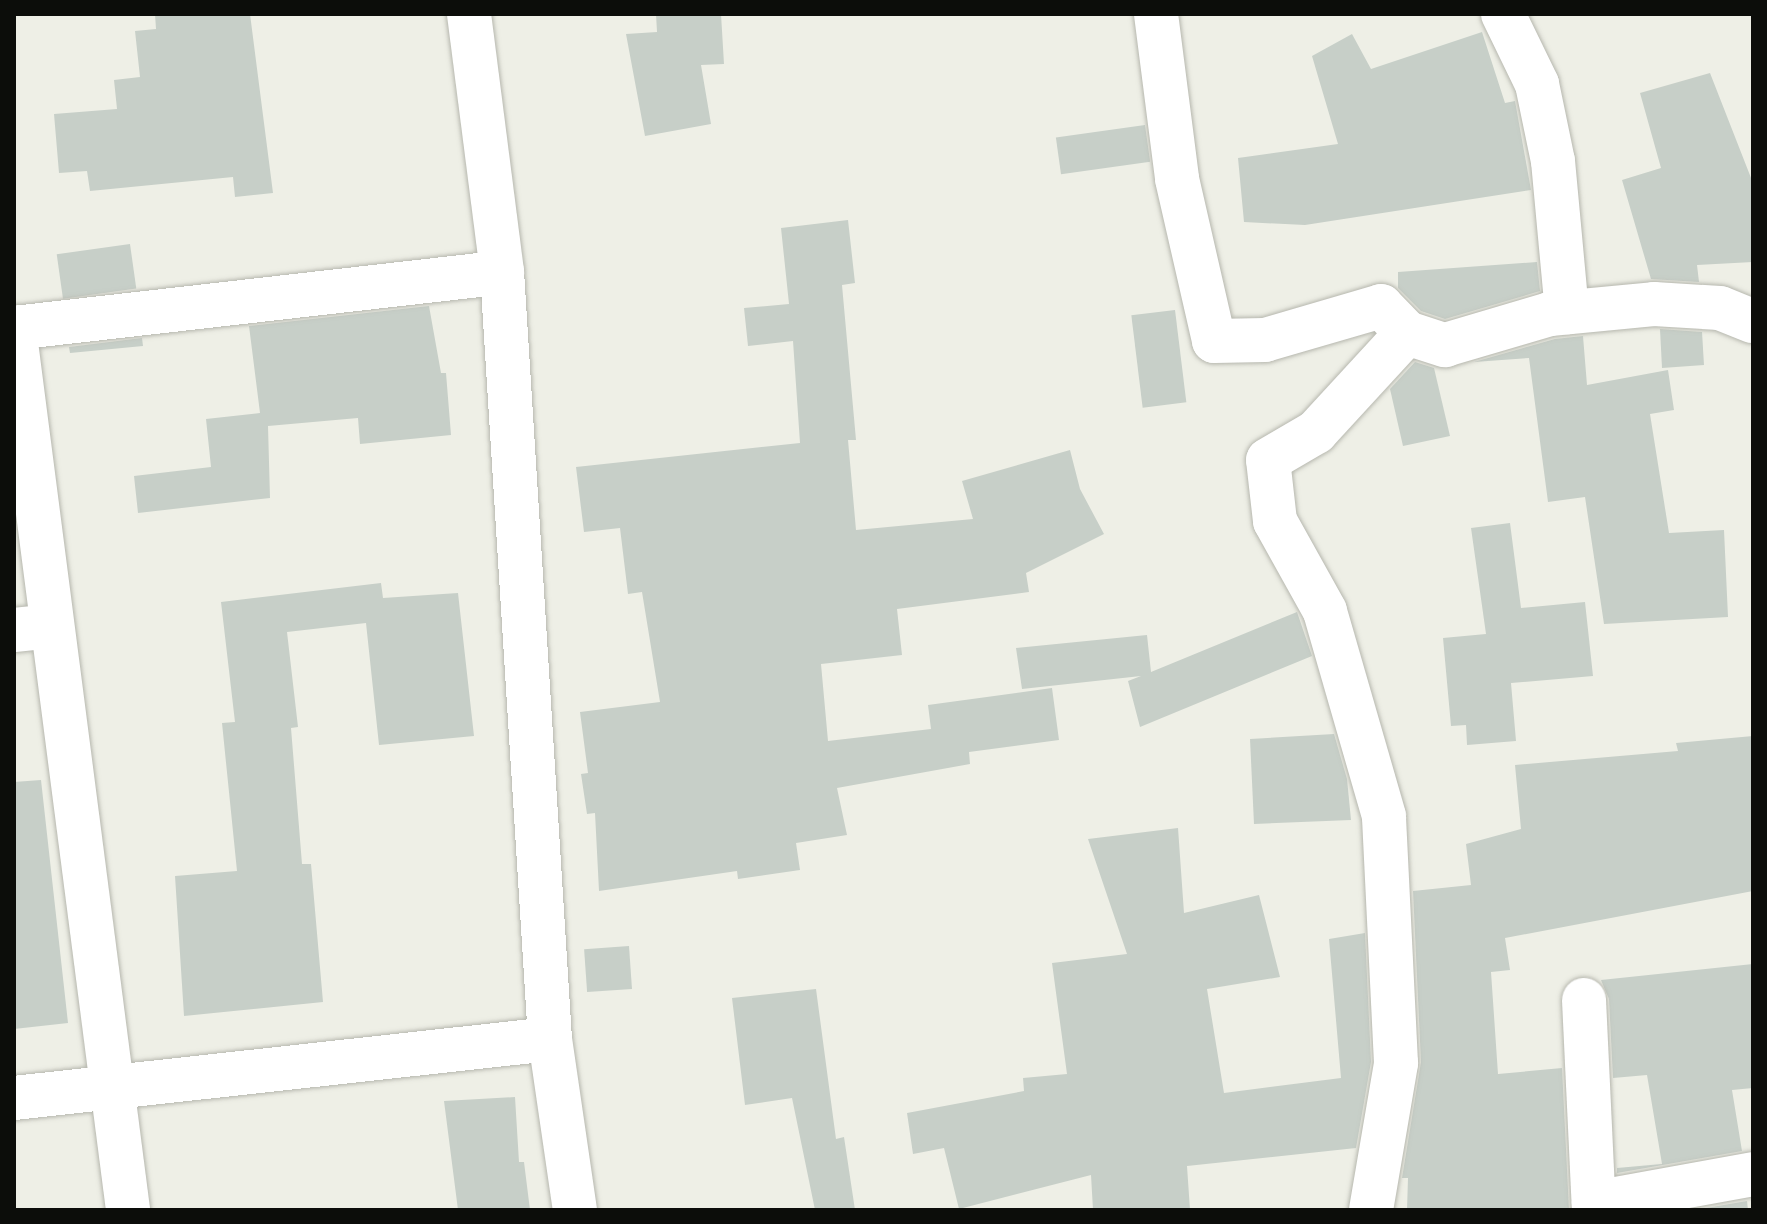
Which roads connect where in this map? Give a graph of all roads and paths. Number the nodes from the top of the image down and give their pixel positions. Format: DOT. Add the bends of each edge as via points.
graph roads {
  1 [pos="469,14"];
  2 [pos="1156,14"];
  3 [pos="1503,14"];
  4 [pos="502,272"];
  5 [pos="1567,312"];
  6 [pos="1753,321"];
  7 [pos="14,328"];
  8 [pos="1407,333"];
  9 [pos="33,628"];
  10 [pos="1584,1000"];
  11 [pos="550,1039"];
  12 [pos="112,1087"];
  13 [pos="14,1098"];
  14 [pos="1753,1174"];
  15 [pos="1594,1206"];
  16 [pos="128,1210"];
  17 [pos="575,1210"];
  18 [pos="1371,1210"];
  1 -- 4 [label="street"];
  2 -- 8 [label="street" via="1177,179 1214,341 1265,340 1381,306"];
  3 -- 5 [label="street" via="1537,84 1553,161"];
  4 -- 7 [label="street"];
  4 -- 11 [label="street"];
  5 -- 6 [label="street" via="1654,304 1720,308"];
  5 -- 8 [label="street" via="1445,345"];
  7 -- 9 [label="street"];
  8 -- 18 [label="street" via="1316,432 1268,460 1275,521 1325,611 1384,816 1396,1063"];
  9 -- 12 [label="street"];
  10 -- 15 [label="street"];
  11 -- 12 [label="street"];
  11 -- 17 [label="street"];
  12 -- 13 [label="street"];
  12 -- 16 [label="street"];
  14 -- 15 [label="street"];
}
